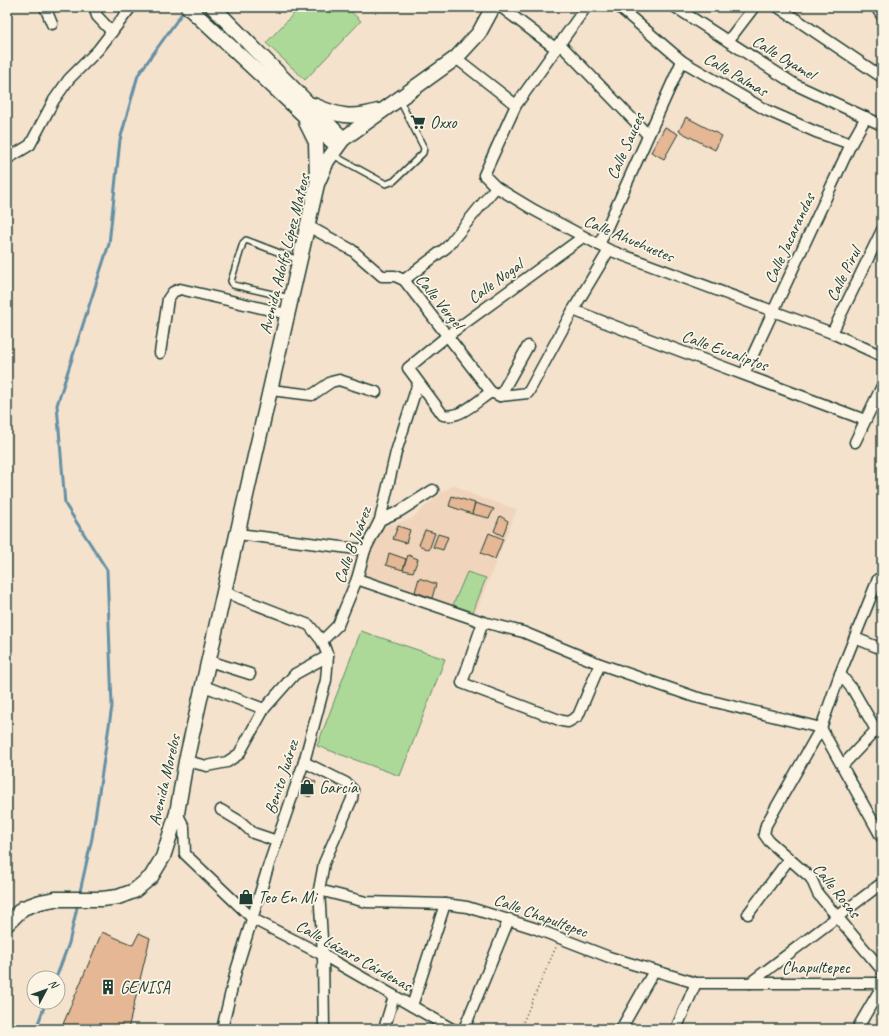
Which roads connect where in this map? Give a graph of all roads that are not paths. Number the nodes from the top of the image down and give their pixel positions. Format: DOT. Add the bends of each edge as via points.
graph roads {
  1 [pos="44,7"];
  2 [pos="94,7"];
  3 [pos="131,7"];
  4 [pos="188,7"];
  5 [pos="213,7"];
  6 [pos="493,7"];
  7 [pos="501,7"];
  8 [pos="586,7"];
  9 [pos="619,7"];
  10 [pos="675,7"];
  11 [pos="754,7"];
  12 [pos="778,7"];
  13 [pos="876,7"];
  14 [pos="882,16"];
  15 [pos="52,24"];
  16 [pos="112,32"];
  17 [pos="728,41"];
  18 [pos="557,45"];
  19 [pos="456,58"];
  20 [pos="682,61"];
  21 [pos="882,77"];
  22 [pos="296,100"];
  23 [pos="399,100"];
  24 [pos="516,105"];
  25 [pos="388,108"];
  26 [pos="866,117"];
  27 [pos="882,125"];
  28 [pos="648,134"];
  29 [pos="851,144"];
  30 [pos="337,146"];
  31 [pos="7,159"];
  32 [pos="317,184"];
  33 [pos="496,187"];
  34 [pos="308,226"];
  35 [pos="882,230"];
  36 [pos="583,237"];
  37 [pos="599,245"];
  38 [pos="609,250"];
  39 [pos="300,261"];
  40 [pos="404,280"];
  41 [pos="290,298"];
  42 [pos="573,310"];
  43 [pos="772,311"];
  44 [pos="287,314"];
  45 [pos="832,333"];
  46 [pos="448,336"];
  47 [pos="528,346"];
  48 [pos="160,353"];
  49 [pos="882,356"];
  50 [pos="744,374"];
  51 [pos="418,383"];
  52 [pos="882,386"];
  53 [pos="271,390"];
  54 [pos="376,392"];
  55 [pos="491,392"];
  56 [pos="500,396"];
  57 [pos="866,420"];
  58 [pos="855,442"];
  59 [pos="433,490"];
  60 [pos="380,520"];
  61 [pos="238,534"];
  62 [pos="365,550"];
  63 [pos="357,579"];
  64 [pos="878,579"];
  65 [pos="224,592"];
  66 [pos="483,622"];
  67 [pos="855,638"];
  68 [pos="322,641"];
  69 [pos="882,649"];
  70 [pos="328,656"];
  71 [pos="209,661"];
  72 [pos="600,664"];
  73 [pos="250,674"];
  74 [pos="840,674"];
  75 [pos="204,686"];
  76 [pos="264,709"];
  77 [pos="821,728"];
  78 [pos="879,732"];
  79 [pos="186,761"];
  80 [pos="304,762"];
  81 [pos="842,766"];
  82 [pos="221,810"];
  83 [pos="177,813"];
  84 [pos="882,838"];
  85 [pos="276,841"];
  86 [pos="789,859"];
  87 [pos="882,883"];
  88 [pos="319,890"];
  89 [pos="445,904"];
  90 [pos="748,914"];
  91 [pos="838,917"];
  92 [pos="253,919"];
  93 [pos="509,919"];
  94 [pos="7,924"];
  95 [pos="323,955"];
  96 [pos="882,970"];
  97 [pos="654,971"];
  98 [pos="696,983"];
  99 [pos="750,983"];
  100 [pos="882,985"];
  101 [pos="394,996"];
  102 [pos="412,1006"];
  103 [pos="222,1029"];
  104 [pos="324,1029"];
  105 [pos="384,1029"];
  106 [pos="452,1029"];
  107 [pos="464,1029"];
  108 [pos="621,1029"];
  109 [pos="676,1029"];
  110 [pos="857,1029"];
  1 -- 15 [label="street"];
  2 -- 16 [label="street" via="97,16"];
  3 -- 16 [label="street"];
  4 -- 22 [label="main road"];
  5 -- 22 [label="main road"];
  6 -- 19 [label="main road" via="479,32"];
  7 -- 18 [label="street"];
  8 -- 18 [label="street"];
  9 -- 20 [label="street, Calle Palmas"];
  10 -- 17 [label="street, Calle Oyamel"];
  11 -- 17 [label="street"];
  12 -- 21 [label="street"];
  13 -- 14 [label="street"];
  16 -- 31 [label="street" via="69,79 54,100 30,145"];
  17 -- 26 [label="street, Calle Oyamel" via="796,85"];
  18 -- 24 [label="street"];
  18 -- 28 [label="street"];
  19 -- 23 [label="main road"];
  19 -- 24 [label="street"];
  20 -- 28 [label="street, Calle Sauces"];
  20 -- 29 [label="street, Calle Palmas" via="766,110"];
  22 -- 25 [label="main road" via="344,116 362,116"];
  22 -- 30 [label="main road"];
  22 -- 32 [label="main road" via="316,142"];
  23 -- 25 [label="main road"];
  23 -- 30 [label="lane" via="424,148 423,153 394,181 386,184"];
  24 -- 33 [label="street, Calle Ahuehuetes" via="484,175"];
  25 -- 30 [label="main road"];
  26 -- 27 [label="street, Calle Oyamel"];
  26 -- 29 [label="street, Calle Jacarandas"];
  28 -- 37 [label="street, Calle Sauces"];
  29 -- 43 [label="street, Calle Jacarandas"];
  30 -- 32 [label="main road, Avenida Adolfo López Mateos"];
  32 -- 34 [label="main road, Avenida Adolfo López Mateos"];
  33 -- 36 [label="street, Calle Ahuehuetes"];
  33 -- 40 [label="street" via="447,247"];
  34 -- 39 [label="main road, Avenida Adolfo López Mateos"];
  34 -- 40 [label="street, Calle Vergel" via="352,250 382,276 395,276"];
  35 -- 45 [label="street, Calle Pirul"];
  36 -- 37 [label="street, Calle Ahuehuetes"];
  36 -- 46 [label="street, Calle Nogal"];
  37 -- 38 [label="street, Calle Ahuehuetes"];
  38 -- 42 [label="street"];
  38 -- 43 [label="street, Calle Ahuehuetes"];
  39 -- 41 [label="main road, Avenida Adolfo López Mateos"];
  39 -- 41 [label="lane" via="246,240 231,281 233,285"];
  40 -- 46 [label="street, Calle Vergel"];
  41 -- 44 [label="main road, Avenida Adolfo López Mateos"];
  42 -- 50 [label="street, Calle Eucaliptos"];
  42 -- 56 [label="street" via="528,393"];
  43 -- 45 [label="street, Calle Ahuehuetes"];
  43 -- 50 [label="street, Calle Jacarandas"];
  44 -- 48 [label="street" via="180,289 168,298"];
  44 -- 53 [label="main road, Avenida Adolfo López Mateos"];
  45 -- 49 [label="street, Calle Ahuehuetes"];
  46 -- 51 [label="street, Calle Nogal" via="408,368"];
  46 -- 55 [label="street, Calle Vergel"];
  47 -- 56 [label="street"];
  50 -- 57 [label="street, Calle Eucaliptos"];
  51 -- 55 [label="street" via="443,414 450,417"];
  51 -- 60 [label="street, Calle B Juárez" via="396,452"];
  52 -- 57 [label="street"];
  53 -- 54 [label="street" via="312,395 331,382 339,380"];
  53 -- 61 [label="main road, Avenida Adolfo López Mateos"];
  55 -- 56 [label="street"];
  57 -- 58 [label="street"];
  59 -- 60 [label="street" via="400,511"];
  60 -- 62 [label="street, Calle B Juárez"];
  61 -- 62 [label="street"];
  61 -- 65 [label="main road, Avenida Morelos"];
  62 -- 63 [label="street, Calle B Juárez"];
  63 -- 66 [label="street"];
  63 -- 68 [label="street, Calle B Juárez" via="338,625"];
  64 -- 67 [label="street"];
  65 -- 68 [label="street, Benito Juárez" via="309,625"];
  65 -- 71 [label="main road, Avenida Morelos"];
  66 -- 72 [label="street" via="523,632"];
  66 -- 72 [label="street" via="462,683 562,721 568,722 578,716"];
  67 -- 69 [label="street"];
  67 -- 74 [label="street"];
  68 -- 70 [label="street, Benito Juárez"];
  70 -- 76 [label="street" via="295,674"];
  70 -- 80 [label="street, Benito Juárez" via="326,680"];
  71 -- 73 [label="street"];
  71 -- 75 [label="main road, Avenida Morelos"];
  72 -- 77 [label="street" via="695,697"];
  74 -- 77 [label="street"];
  74 -- 78 [label="street" via="854,690"];
  75 -- 76 [label="street"];
  75 -- 79 [label="main road, Avenida Morelos"];
  76 -- 79 [label="street" via="239,754 226,762 207,766"];
  77 -- 81 [label="street"];
  77 -- 86 [label="street, Calle Rosas" via="766,825 764,834"];
  78 -- 81 [label="street"];
  79 -- 83 [label="main road, Avenida Morelos"];
  80 -- 85 [label="street, Benito Juárez"];
  80 -- 88 [label="street" via="346,783 353,790 352,799 324,863"];
  81 -- 84 [label="street"];
  82 -- 85 [label="street" via="253,833"];
  83 -- 92 [label="street, Calle Lázaro Cárdenas" via="184,828 186,854"];
  83 -- 94 [label="main road, Avenida Morelos" via="163,856 152,877 134,890 118,897 55,899 40,902 24,908"];
  85 -- 92 [label="street, Benito Juárez"];
  86 -- 90 [label="street"];
  86 -- 91 [label="street, Calle Rosas" via="810,878 818,894"];
  87 -- 91 [label="street"];
  88 -- 89 [label="street, Calle Chapultepec" via="366,902"];
  88 -- 95 [label="street"];
  89 -- 93 [label="street, Calle Chapultepec" via="468,907"];
  89 -- 102 [label="street"];
  91 -- 96 [label="street, Calle Rosas"];
  91 -- 99 [label="street"];
  92 -- 95 [label="street, Calle Lázaro Cárdenas"];
  92 -- 103 [label="street, Benito Juárez"];
  93 -- 97 [label="street, Calle Chapultepec"];
  93 -- 107 [label="street"];
  95 -- 101 [label="street, Calle Lázaro Cárdenas"];
  95 -- 104 [label="street"];
  97 -- 98 [label="street, Calle Chapultepec"];
  97 -- 108 [label="street"];
  98 -- 99 [label="street, Calle Chapultepec"];
  98 -- 109 [label="street"];
  99 -- 100 [label="street, Chapultepec"];
  100 -- 110 [label="street"];
  101 -- 102 [label="street, Calle Lázaro Cárdenas"];
  101 -- 105 [label="street"];
  102 -- 106 [label="street, Calle Lázaro Cárdenas"];
}
